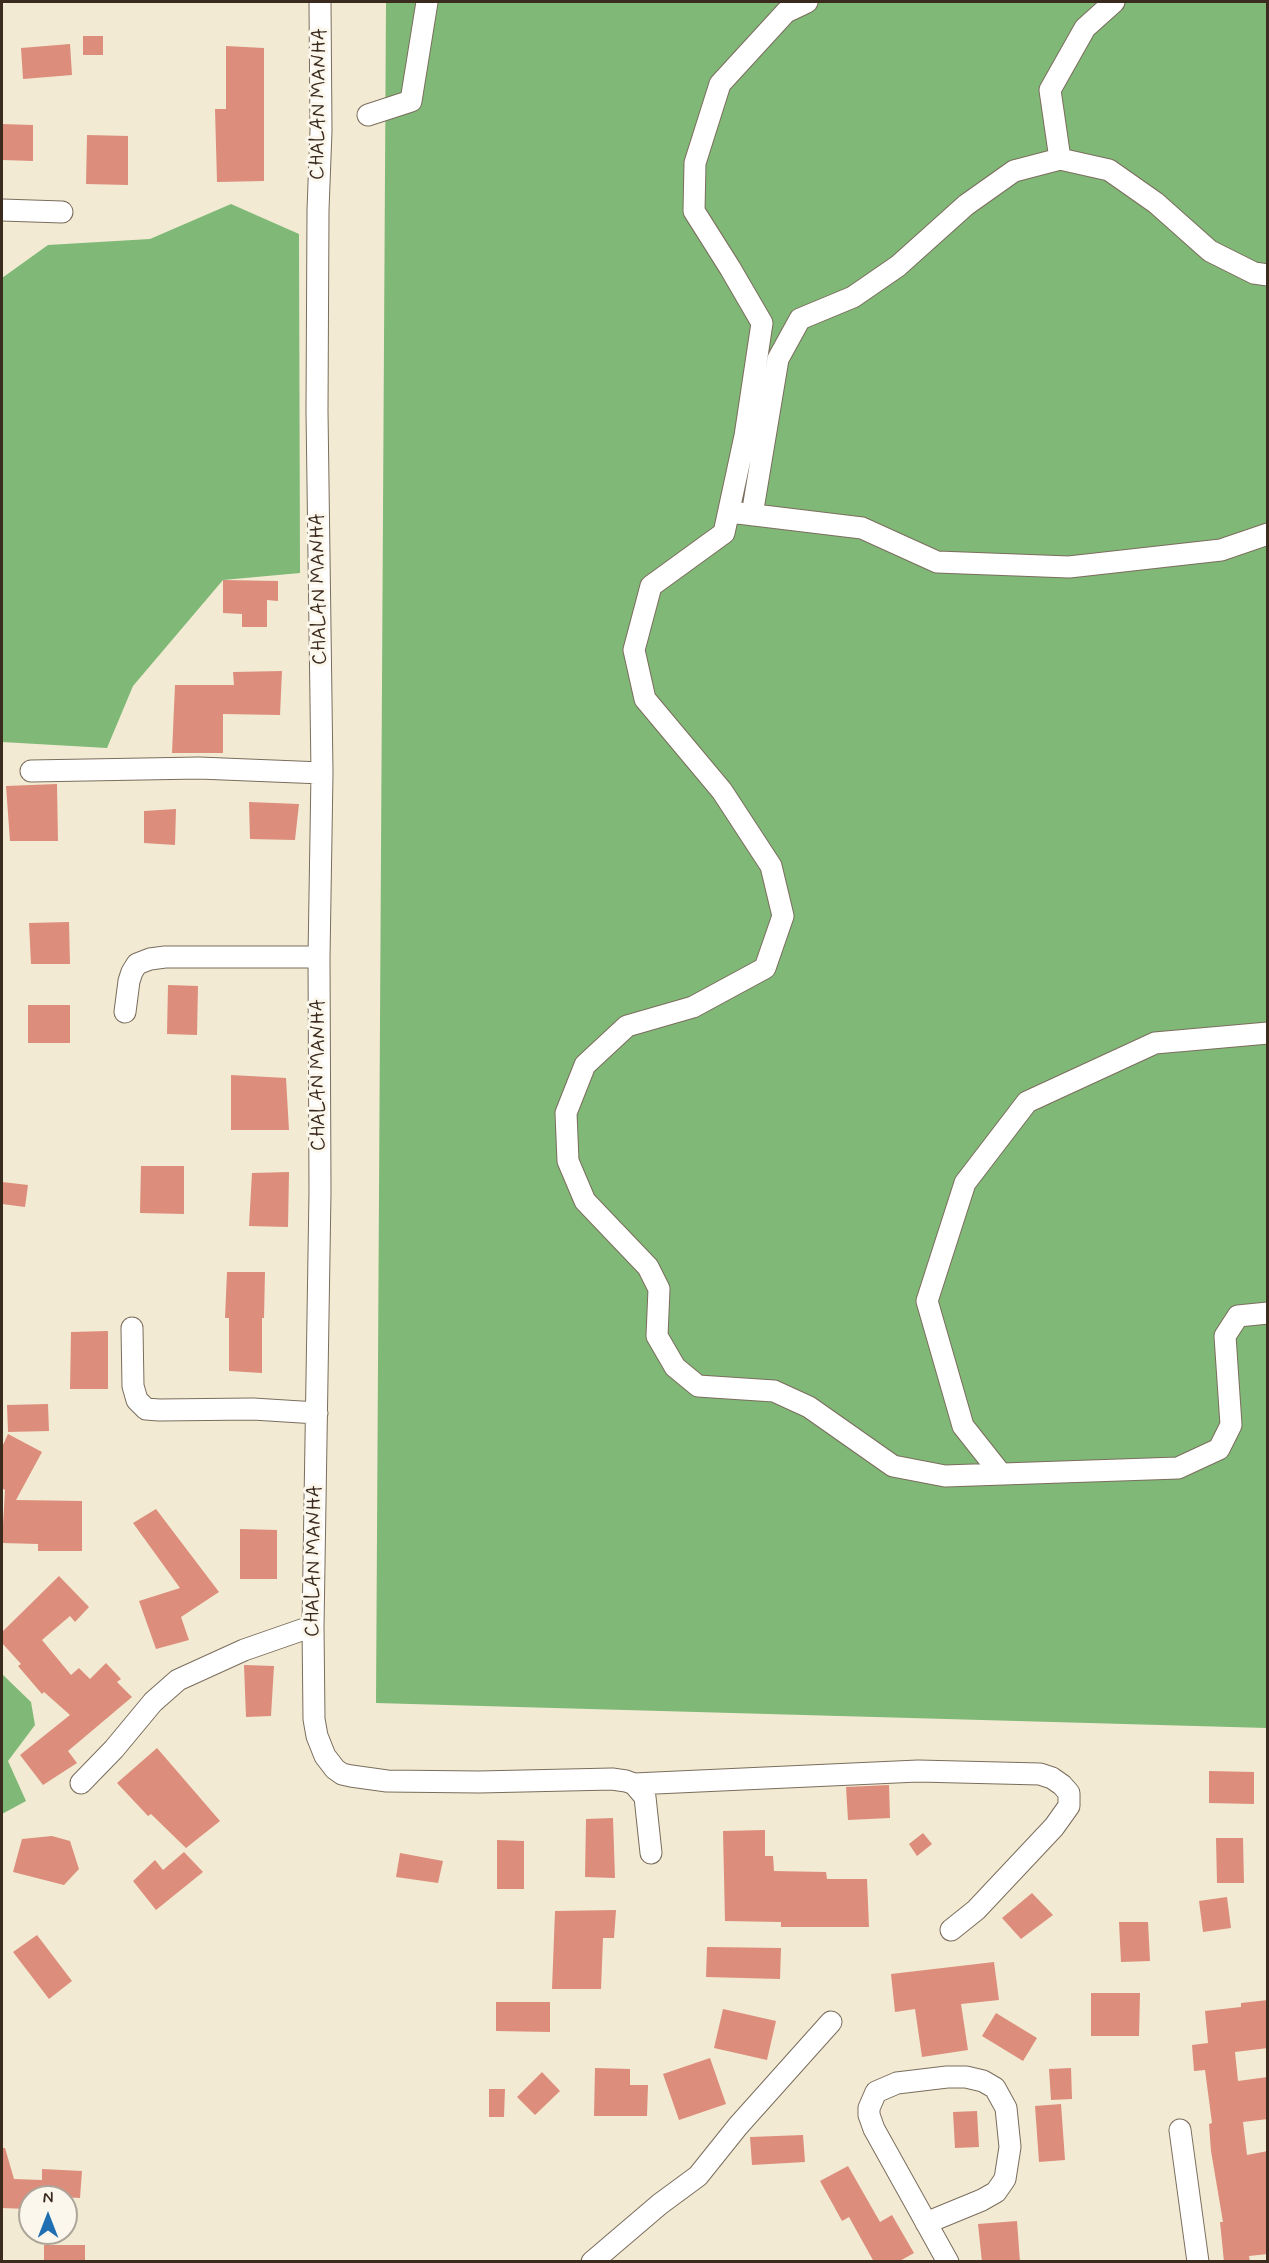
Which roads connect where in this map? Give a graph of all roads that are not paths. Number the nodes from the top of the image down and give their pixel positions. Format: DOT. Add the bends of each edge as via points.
graph roads {
  1 [pos="320,2"];
  2 [pos="427,2"];
  3 [pos="807,2"];
  4 [pos="1114,2"];
  5 [pos="369,115"];
  6 [pos="1060,159"];
  7 [pos="2,210"];
  8 [pos="62,212"];
  9 [pos="1268,275"];
  10 [pos="729,512"];
  11 [pos="752,515"];
  12 [pos="1268,534"];
  13 [pos="32,771"];
  14 [pos="322,773"];
  15 [pos="319,957"];
  16 [pos="125,1012"];
  17 [pos="1268,1033"];
  18 [pos="1268,1313"];
  19 [pos="132,1328"];
  20 [pos="317,1413"];
  21 [pos="1001,1474"];
  22 [pos="314,1626"];
  23 [pos="81,1783"];
  24 [pos="634,1784"];
  25 [pos="651,1853"];
  26 [pos="951,1930"];
  27 [pos="831,2022"];
  28 [pos="1180,2130"];
  29 [pos="926,2223"];
  30 [pos="592,2262"];
  31 [pos="948,2262"];
  32 [pos="1198,2262"];
  1 -- 14 [label="street, CHALAN MANHA" via="317,411"];
  2 -- 5 [label="street" via="411,101"];
  3 -- 10 [label="street" via="786,12 720,84 695,163 694,211 762,323"];
  4 -- 6 [label="street" via="1085,28 1050,90"];
  6 -- 9 [label="street" via="1108,170 1156,203 1210,251 1254,273"];
  6 -- 11 [label="street" via="1014,171 966,205 898,266 862,291 800,319 778,359"];
  7 -- 8 [label="street"];
  10 -- 11 [label="street"];
  10 -- 21 [label="street" via="724,533 651,586 634,650 645,699 722,791 771,866 783,916 765,968 693,1007 627,1026 585,1065 566,1113 568,1161 585,1201 648,1267 658,1289 657,1336 675,1367 698,1386 774,1391 809,1407 893,1466 945,1476"];
  11 -- 12 [label="street" via="862,528 937,562 1033,566 1069,567 1221,550"];
  13 -- 14 [label="street" via="199,768"];
  14 -- 15 [label="street, CHALAN MANHA"];
  15 -- 16 [label="street" via="150,959 137,964 132,972"];
  15 -- 20 [label="street, CHALAN MANHA"];
  17 -- 21 [label="street" via="1155,1043 1027,1102 965,1184 927,1301 963,1426"];
  18 -- 21 [label="street" via="1238,1316 1226,1336 1231,1425 1219,1449 1178,1468"];
  19 -- 20 [label="street" via="133,1386 137,1400 146,1409"];
  20 -- 22 [label="street, CHALAN MANHA"];
  22 -- 23 [label="street" via="226,1657 174,1683"];
  22 -- 24 [label="street, CHALAN MANHA" via="317,1736 325,1756 342,1774 387,1781 612,1779"];
  24 -- 25 [label="street" via="645,1797"];
  24 -- 26 [label="street, CHALAN MANHA" via="918,1771 1040,1774 1062,1785 1069,1793 1069,1806 1054,1827 976,1910"];
  27 -- 30 [label="street" via="698,2176"];
  28 -- 32 [label="street"];
  29 -- 29 [label="street" via="870,2122 873,2096 883,2088 922,2079 966,2077 983,2081 995,2088 1006,2108 1010,2147 1005,2179 996,2192 982,2200"];
  29 -- 31 [label="street"];
}
